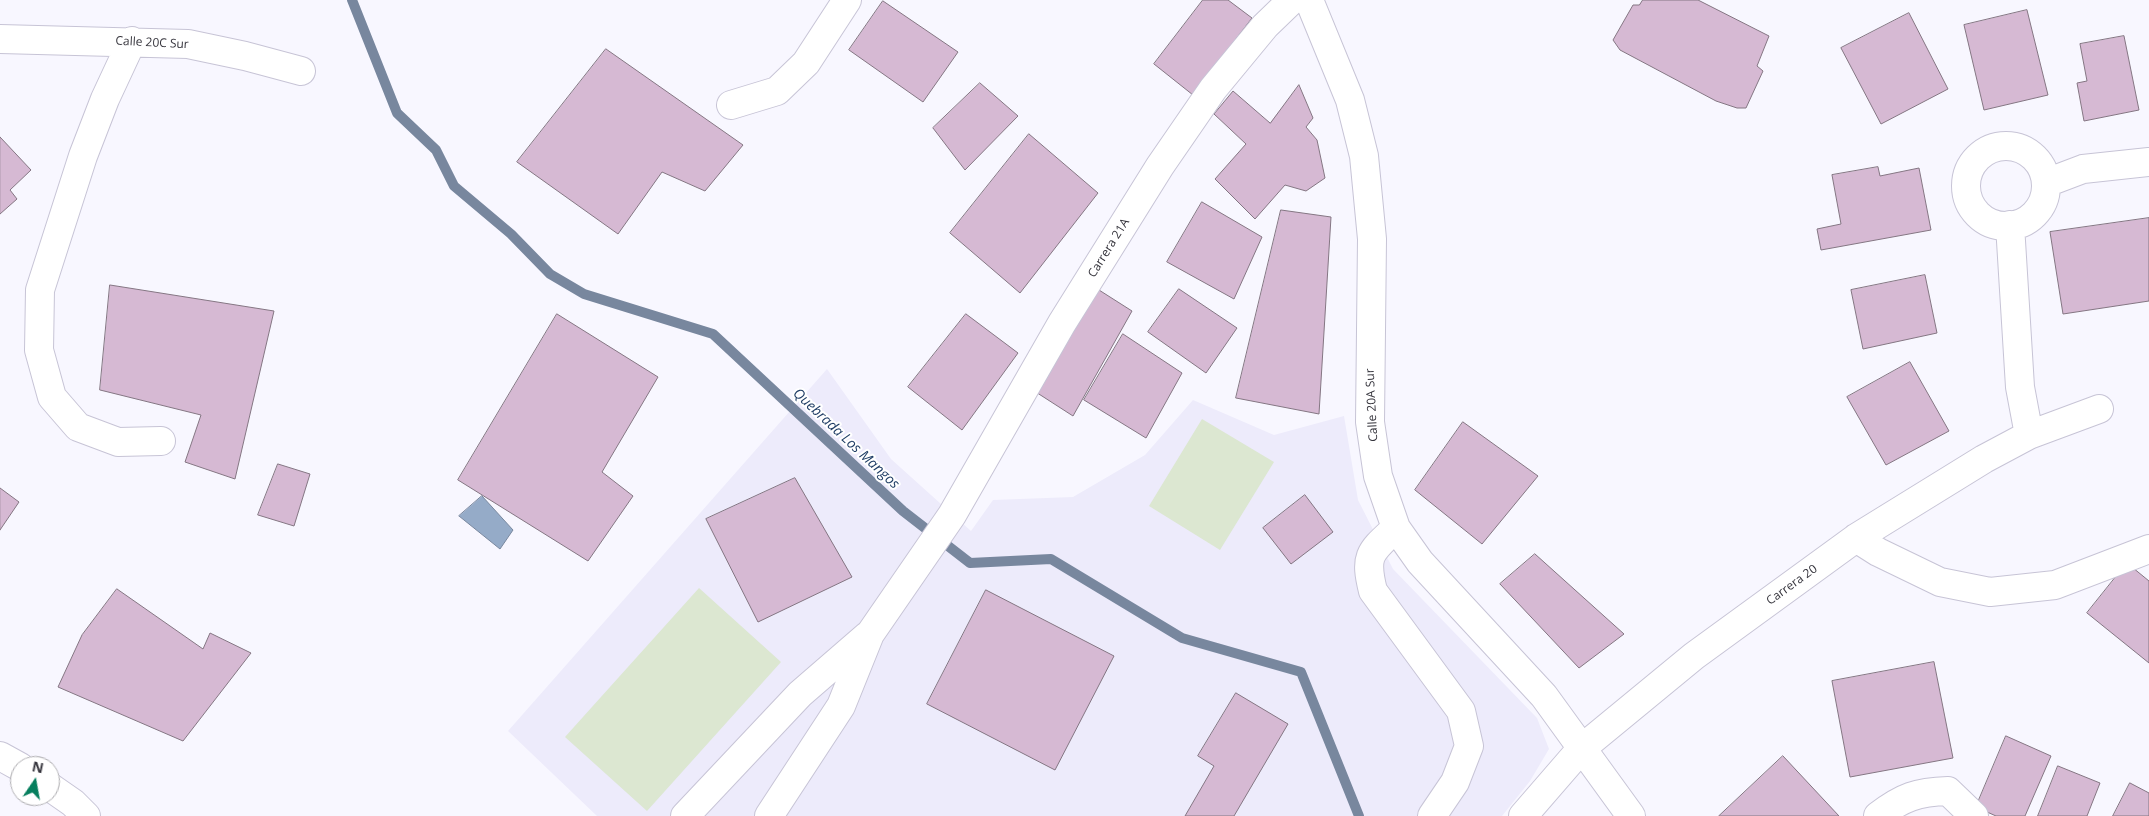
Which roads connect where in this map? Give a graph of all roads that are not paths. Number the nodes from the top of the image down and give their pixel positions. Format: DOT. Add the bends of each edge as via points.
graph roads {
  1 [pos="847,0"];
  2 [pos="1292,0"];
  3 [pos="1309,0"];
  4 [pos="0,39"];
  5 [pos="132,41"];
  6 [pos="300,72"];
  7 [pos="730,105"];
  8 [pos="2149,162"];
  9 [pos="2046,183"];
  10 [pos="2010,225"];
  11 [pos="2100,409"];
  12 [pos="2029,435"];
  13 [pos="161,441"];
  14 [pos="1396,528"];
  15 [pos="1856,538"];
  16 [pos="2149,549"];
  17 [pos="870,634"];
  18 [pos="1581,750"];
  19 [pos="60,793"];
  20 [pos="86,816"];
  21 [pos="685,816"];
  22 [pos="769,816"];
  23 [pos="1432,816"];
  24 [pos="1523,816"];
  25 [pos="1631,816"];
  26 [pos="1878,816"];
  27 [pos="1974,816"];
  1 -- 7 [label="street" via="806,63 777,91"];
  2 -- 17 [label="street, Carrera 21A" via="1265,26 1213,89 1160,166 1062,324 952,515"];
  3 -- 14 [label="street, Calle 20A Sur" via="1350,100 1364,156 1372,239 1370,422 1378,476"];
  4 -- 5 [label="street, Calle 20C Sur"];
  5 -- 6 [label="street, Calle 20C Sur" via="188,44"];
  5 -- 13 [label="street" via="83,156 40,290 40,350 52,397 78,427 118,442"];
  8 -- 9 [label="street" via="2082,169"];
  9 -- 10 [label="street" via="2044,198 2037,211 2025,221"];
  9 -- 10 [label="street" via="2036,159 2012,146 1999,146 1975,160 1966,185 1974,210 1984,219"];
  10 -- 12 [label="street" via="2020,387"];
  11 -- 12 [label="street, Carrera 20"];
  12 -- 15 [label="street, Carrera 20" via="1984,458"];
  14 -- 18 [label="street, Calle 20A Sur" via="1420,562 1544,696"];
  14 -- 23 [label="street" via="1372,551 1368,570 1373,591 1461,711 1469,746 1455,782"];
  15 -- 16 [label="street" via="1940,582 1990,592 2054,585"];
  15 -- 18 [label="street, Carrera 20" via="1694,656"];
  17 -- 21 [label="street" via="800,694"];
  17 -- 22 [label="street" via="841,706"];
  18 -- 24 [label="street, Carrera 20"];
  18 -- 25 [label="street, Calle 20A Sur"];
  19 -- 20 [label="street"];
  26 -- 27 [label="street" via="1892,805 1921,792 1948,791"];
}
